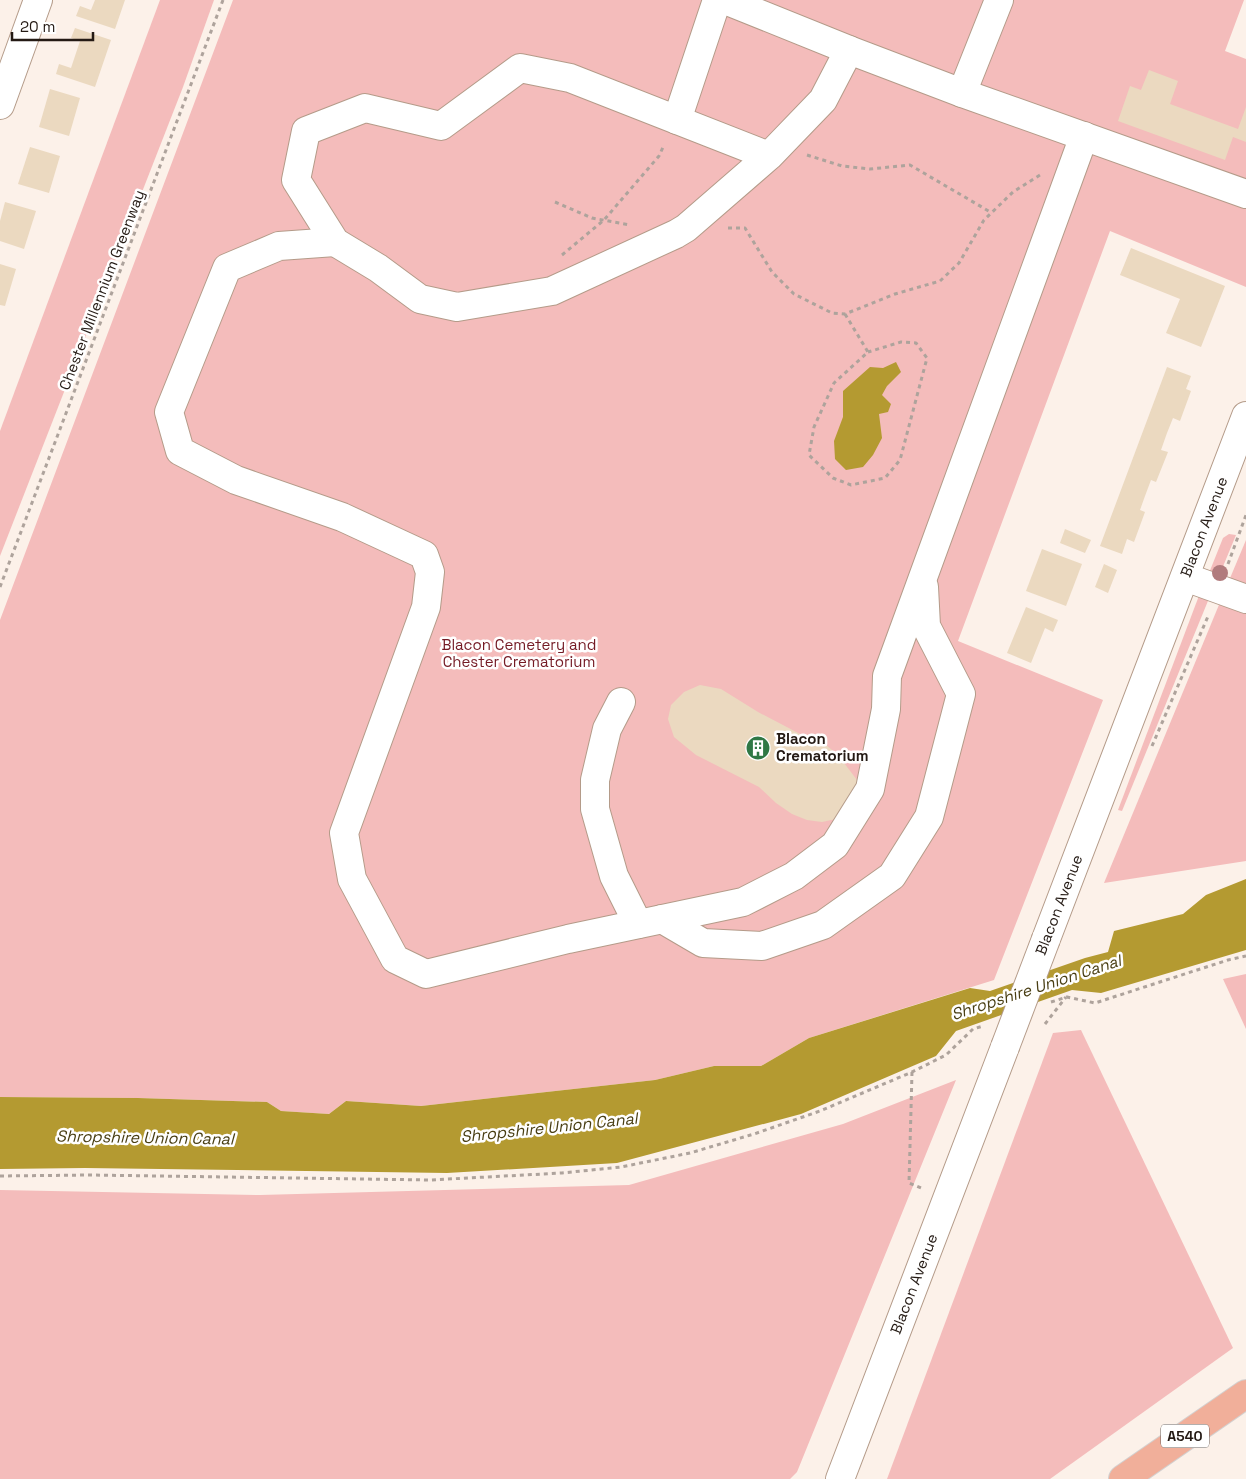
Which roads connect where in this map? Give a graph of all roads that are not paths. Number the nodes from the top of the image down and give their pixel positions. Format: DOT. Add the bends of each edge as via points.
graph roads {
  1 [pos="38,0"];
  2 [pos="717,0"];
  3 [pos="725,0"];
  4 [pos="999,0"];
  5 [pos="849,50"];
  6 [pos="962,93"];
  7 [pos="0,105"];
  8 [pos="677,120"];
  9 [pos="1084,136"];
  10 [pos="776,149"];
  11 [pos="1246,194"];
  12 [pos="335,242"];
  13 [pos="1246,416"];
  14 [pos="923,575"];
  15 [pos="1185,577"];
  16 [pos="1246,599"];
  17 [pos="621,702"];
  18 [pos="650,921"];
  19 [pos="1246,1394"];
  20 [pos="840,1479"];
  21 [pos="1123,1479"];
  1 -- 7 [label="street"];
  2 -- 8 [label="street"];
  3 -- 5 [label="street"];
  4 -- 6 [label="street"];
  5 -- 6 [label="street"];
  5 -- 10 [label="street" via="823,100"];
  6 -- 9 [label="street"];
  8 -- 10 [label="street"];
  8 -- 12 [label="street" via="570,78 520,68 442,126 365,108 306,131 296,180"];
  9 -- 11 [label="street"];
  9 -- 14 [label="street"];
  10 -- 12 [label="street" via="686,228 552,291 457,307 420,299"];
  12 -- 18 [label="street" via="279,246 227,268 169,412 180,452 236,480 342,517 424,555 430,572 426,607 344,833 352,879 395,959 426,974"];
  13 -- 15 [label="street, Blacon Avenue"];
  14 -- 18 [label="street" via="887,676 886,709 870,789 834,845 794,876 743,902"];
  14 -- 18 [label="street" via="926,626 961,694 929,816 892,876 824,925 762,946 703,944"];
  15 -- 16 [label="street"];
  15 -- 20 [label="street, Blacon Avenue, bridge"];
  17 -- 18 [label="street" via="607,729 595,780 595,809 614,876"];
  19 -- 21 [label="main road, A540"];
}
